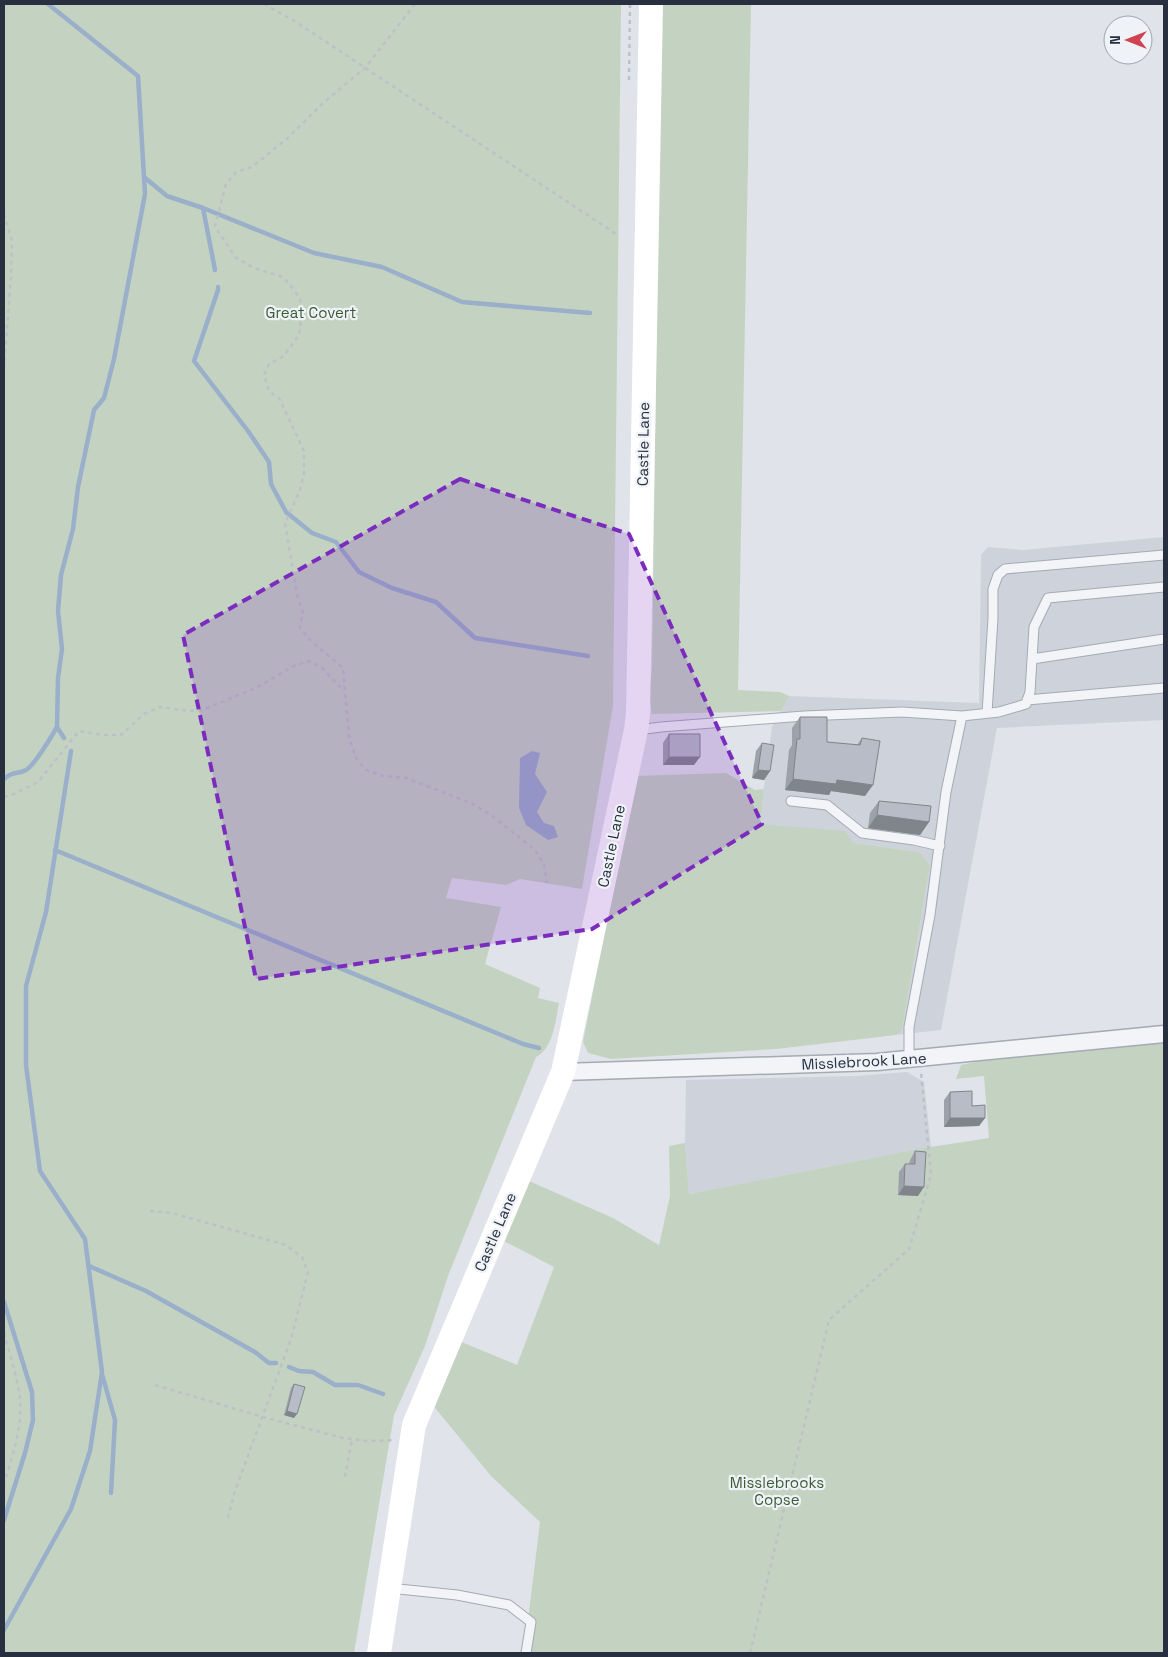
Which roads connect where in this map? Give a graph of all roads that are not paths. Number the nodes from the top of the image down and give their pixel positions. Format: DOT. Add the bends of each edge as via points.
graph roads {
  1 [pos="651,4"];
  2 [pos="1164,555"];
  3 [pos="1164,588"];
  4 [pos="1164,640"];
  5 [pos="1032,659"];
  6 [pos="1164,688"];
  7 [pos="1027,700"];
  8 [pos="987,713"];
  9 [pos="962,716"];
  10 [pos="636,730"];
  11 [pos="791,801"];
  12 [pos="940,846"];
  13 [pos="1164,1034"];
  14 [pos="915,1058"];
  15 [pos="563,1072"];
  16 [pos="389,1588"];
  17 [pos="379,1653"];
  18 [pos="526,1653"];
  1 -- 10 [label="street, Castle Lane"];
  2 -- 8 [label="lane" via="1006,569 998,575 993,589"];
  3 -- 5 [label="lane" via="1048,598 1034,627"];
  4 -- 5 [label="lane"];
  5 -- 7 [label="lane"];
  6 -- 7 [label="lane"];
  7 -- 8 [label="lane" via="1026,704 1013,709"];
  8 -- 9 [label="lane"];
  9 -- 10 [label="lane" via="902,712 804,716"];
  9 -- 12 [label="lane" via="946,792"];
  10 -- 15 [label="street, Castle Lane"];
  11 -- 12 [label="lane" via="827,806 862,833"];
  12 -- 14 [label="lane" via="909,1026"];
  13 -- 14 [label="street, Misslebrook Lane"];
  14 -- 15 [label="street, Misslebrook Lane"];
  15 -- 16 [label="street, Castle Lane" via="414,1425"];
  16 -- 17 [label="street, Castle Lane"];
  16 -- 18 [label="lane" via="509,1605 531,1622"];
}
